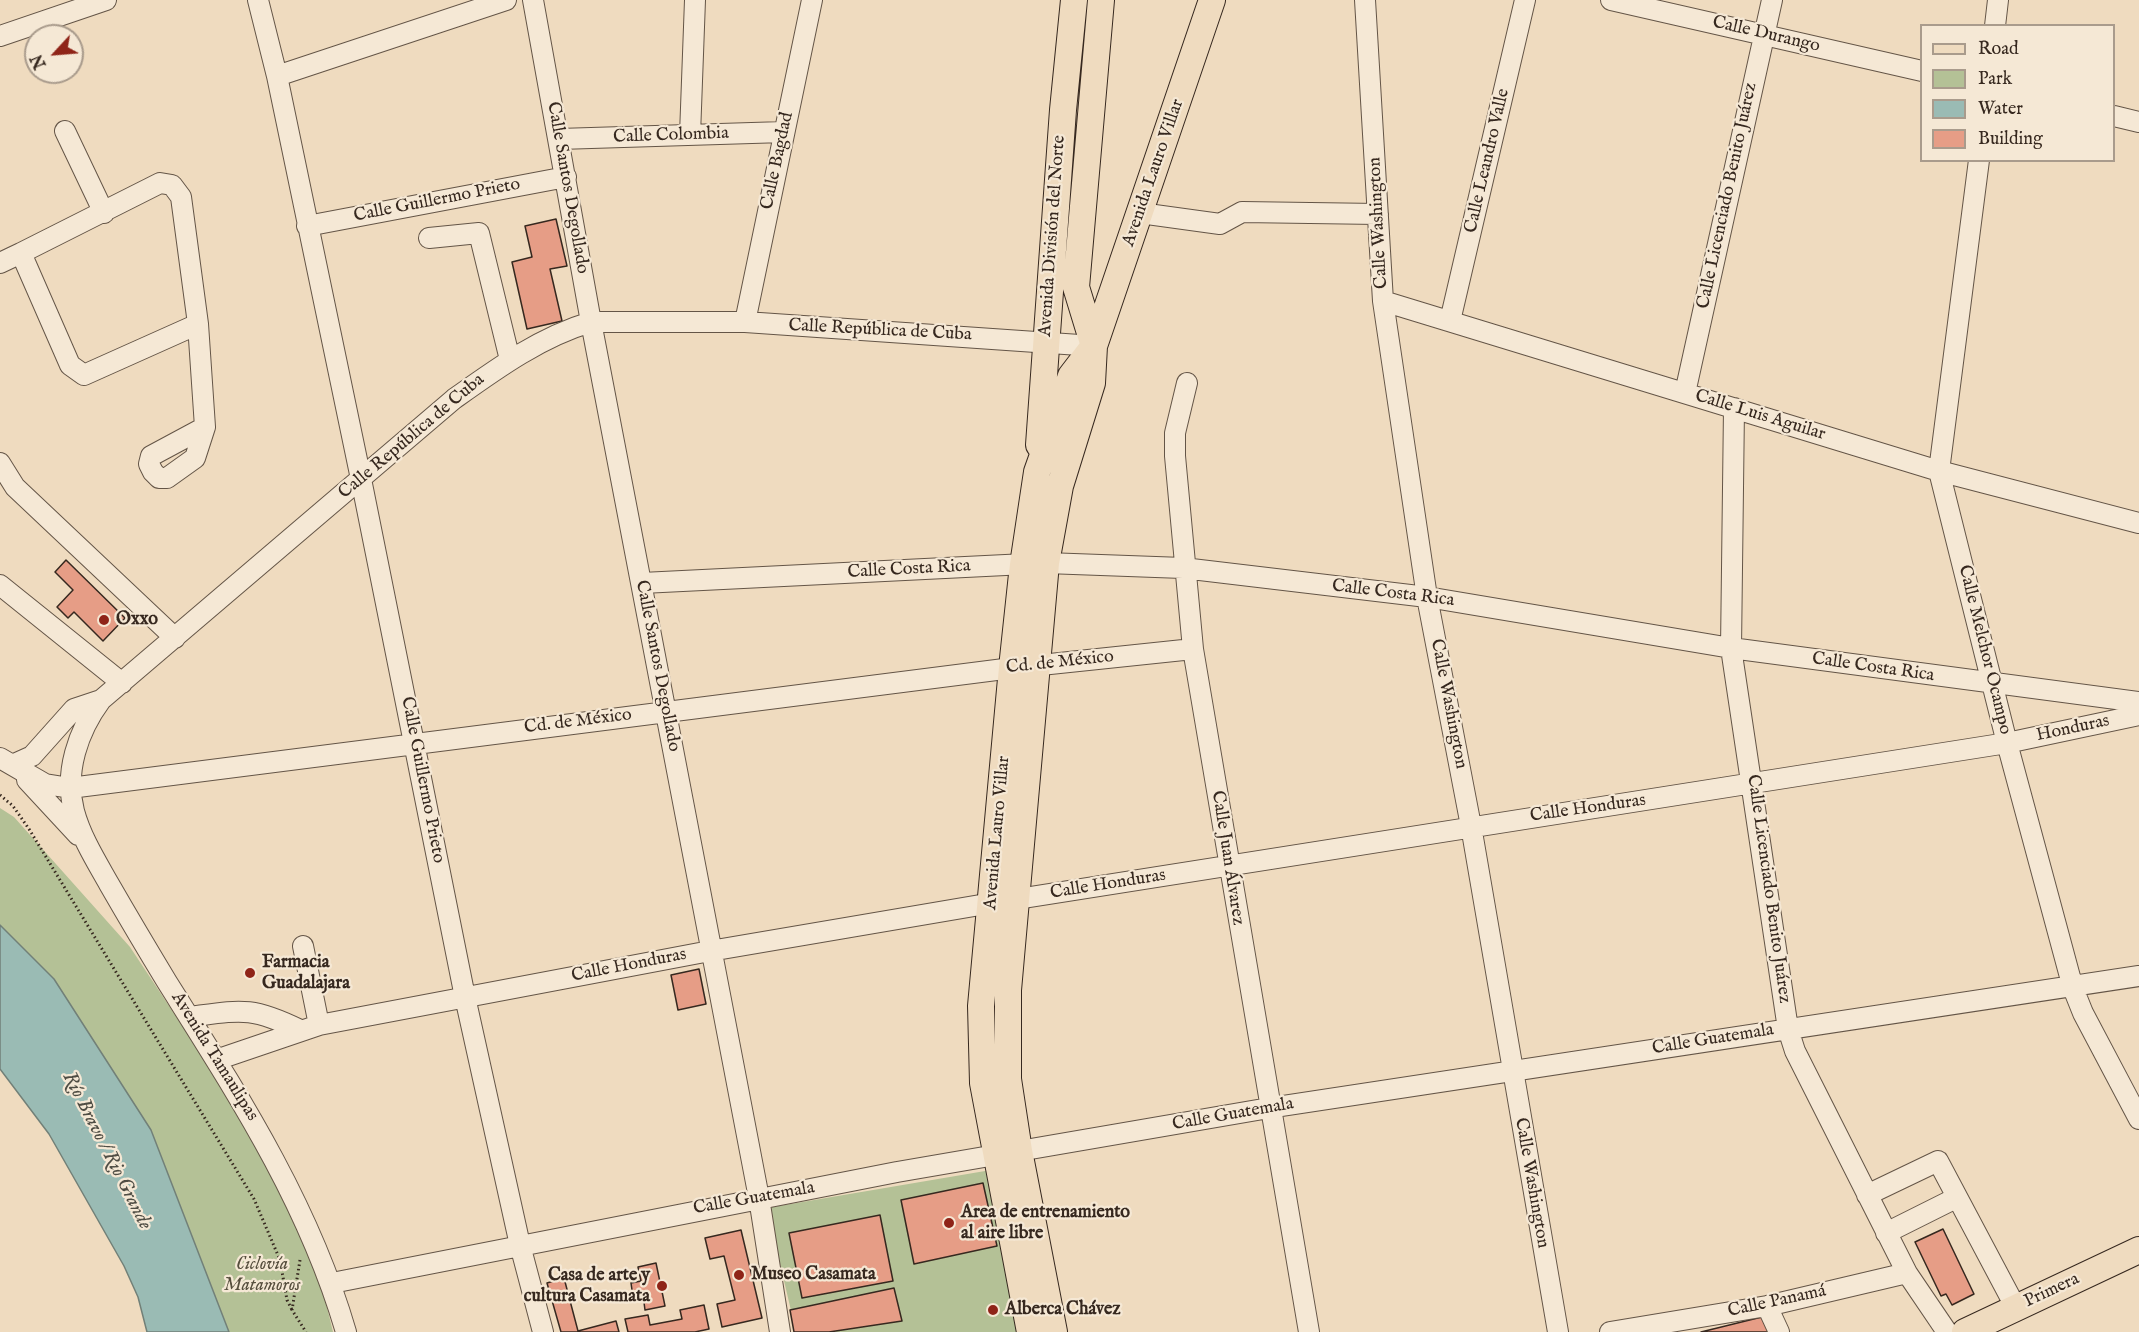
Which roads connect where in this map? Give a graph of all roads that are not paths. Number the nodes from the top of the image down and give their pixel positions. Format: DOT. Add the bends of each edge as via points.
graph roads {
  1 [pos="106,0"];
  2 [pos="258,0"];
  3 [pos="506,0"];
  4 [pos="533,0"];
  5 [pos="695,0"];
  6 [pos="812,0"];
  7 [pos="1074,0"];
  8 [pos="1101,0"];
  9 [pos="1212,0"];
  10 [pos="1365,0"];
  11 [pos="1525,0"];
  12 [pos="1611,0"];
  13 [pos="1772,0"];
  14 [pos="1998,0"];
  15 [pos="1995,24"];
  16 [pos="1764,34"];
  17 [pos="0,36"];
  18 [pos="1920,71"];
  19 [pos="277,76"];
  20 [pos="1063,110"];
  21 [pos="1091,113"];
  22 [pos="2115,116"];
  23 [pos="2139,122"];
  24 [pos="65,131"];
  25 [pos="784,132"];
  26 [pos="690,135"];
  27 [pos="559,140"];
  28 [pos="1979,162"];
  29 [pos="566,177"];
  30 [pos="104,213"];
  31 [pos="1140,213"];
  32 [pos="1378,214"];
  33 [pos="307,226"];
  34 [pos="429,238"];
  35 [pos="21,253"];
  36 [pos="0,262"];
  37 [pos="1383,301"];
  38 [pos="1450,321"];
  39 [pos="591,322"];
  40 [pos="745,322"];
  41 [pos="198,324"];
  42 [pos="1045,340"];
  43 [pos="1094,346"];
  44 [pos="510,360"];
  45 [pos="1187,383"];
  46 [pos="1685,393"];
  47 [pos="1734,408"];
  48 [pos="205,427"];
  49 [pos="0,463"];
  50 [pos="1939,471"];
  51 [pos="1037,472"];
  52 [pos="361,479"];
  53 [pos="2139,523"];
  54 [pos="1034,564"];
  55 [pos="1184,568"];
  56 [pos="642,583"];
  57 [pos="0,585"];
  58 [pos="1427,597"];
  59 [pos="175,638"];
  60 [pos="1731,648"];
  61 [pos="1193,649"];
  62 [pos="1037,666"];
  63 [pos="1012,668"];
  64 [pos="122,683"];
  65 [pos="1993,684"];
  66 [pos="101,700"];
  67 [pos="2139,702"];
  68 [pos="666,711"];
  69 [pos="2139,715"];
  70 [pos="414,743"];
  71 [pos="2007,743"];
  72 [pos="6,762"];
  73 [pos="1753,784"];
  74 [pos="70,788"];
  75 [pos="1471,826"];
  76 [pos="90,849"];
  77 [pos="1228,866"];
  78 [pos="1004,901"];
  79 [pos="303,946"];
  80 [pos="710,951"];
  81 [pos="2139,976"];
  82 [pos="2073,988"];
  83 [pos="465,997"];
  84 [pos="189,1017"];
  85 [pos="310,1028"];
  86 [pos="1788,1029"];
  87 [pos="216,1060"];
  88 [pos="1511,1071"];
  89 [pos="1269,1108"];
  90 [pos="2139,1119"];
  91 [pos="1008,1154"];
  92 [pos="1867,1195"];
  93 [pos="759,1198"];
  94 [pos="1956,1198"];
  95 [pos="1886,1233"];
  96 [pos="520,1245"];
  97 [pos="2139,1250"];
  98 [pos="1907,1273"];
  99 [pos="332,1283"];
  100 [pos="1767,1306"];
  101 [pos="2016,1308"];
  102 [pos="346,1332"];
  103 [pos="543,1332"];
  104 [pos="780,1332"];
  105 [pos="1030,1332"];
  106 [pos="1054,1332"];
  107 [pos="1309,1332"];
  108 [pos="1558,1332"];
  109 [pos="1610,1332"];
  110 [pos="1779,1332"];
  111 [pos="1947,1332"];
  112 [pos="1965,1332"];
  1 -- 17 [label="street"];
  2 -- 19 [label="street, Calle Guillermo Prieto"];
  3 -- 19 [label="street"];
  4 -- 27 [label="street, Calle Santos Degollado"];
  5 -- 26 [label="street"];
  6 -- 25 [label="street, Calle Bagdad"];
  7 -- 20 [label="main road, Avenida División del Norte"];
  8 -- 21 [label="main road, Avenida División del Norte"];
  9 -- 31 [label="main road, Avenida Lauro Villar"];
  10 -- 32 [label="street, Calle Washington"];
  11 -- 38 [label="street, Calle Leandro Valle"];
  12 -- 16 [label="street, Calle Durango"];
  13 -- 16 [label="street, Calle Licenciado Benito Juárez"];
  14 -- 15 [label="street"];
  16 -- 18 [label="street, Calle Durango"];
  16 -- 46 [label="street, Calle Licenciado Benito Juárez"];
  19 -- 33 [label="street, Calle Guillermo Prieto"];
  20 -- 21 [label="main road"];
  20 -- 42 [label="main road, Avenida División del Norte"];
  21 -- 43 [label="main road, Avenida División del Norte" via="1076,287"];
  22 -- 23 [label="street"];
  24 -- 30 [label="street"];
  25 -- 26 [label="street, Calle Colombia"];
  25 -- 40 [label="street, Calle Bagdad"];
  26 -- 27 [label="street, Calle Colombia"];
  27 -- 29 [label="street, Calle Santos Degollado"];
  28 -- 50 [label="street, Calle Melchor Ocampo"];
  29 -- 33 [label="street, Calle Guillermo Prieto"];
  29 -- 39 [label="street, Calle Santos Degollado"];
  30 -- 35 [label="street"];
  30 -- 41 [label="street" via="160,183 172,185 180,197"];
  31 -- 32 [label="street" via="1220,224 1242,212"];
  31 -- 43 [label="main road, Avenida Lauro Villar"];
  32 -- 37 [label="street, Calle Washington"];
  33 -- 52 [label="street, Calle Guillermo Prieto"];
  34 -- 44 [label="street" via="479,233"];
  35 -- 36 [label="street"];
  35 -- 41 [label="street" via="70,364 84,375"];
  37 -- 38 [label="street, Calle Luis Aguilar"];
  37 -- 58 [label="street, Calle Washington"];
  38 -- 46 [label="street, Calle Luis Aguilar"];
  39 -- 40 [label="street, Calle República de Cuba"];
  39 -- 44 [label="street, Calle República de Cuba"];
  39 -- 56 [label="street, Calle Santos Degollado"];
  40 -- 42 [label="street, Calle República de Cuba"];
  41 -- 48 [label="street"];
  42 -- 43 [label="street, Calle República de Cuba"];
  42 -- 51 [label="main road, Avenida División del Norte"];
  43 -- 51 [label="main road, Avenida Lauro Villar" via="1071,376"];
  43 -- 54 [label="main road, Avenida Lauro Villar" via="1092,383"];
  44 -- 52 [label="street, Calle República de Cuba" via="454,399"];
  45 -- 55 [label="street, Calle Juan Álvarez" via="1175,432"];
  46 -- 47 [label="street, Calle Luis Aguilar"];
  47 -- 50 [label="street, Calle Luis Aguilar"];
  47 -- 60 [label="street, Calle Licenciado Benito Juárez"];
  49 -- 59 [label="street" via="15,487"];
  50 -- 53 [label="street, Calle Luis Aguilar"];
  50 -- 65 [label="street, Calle Melchor Ocampo"];
  51 -- 54 [label="main road, Avenida Lauro Villar"];
  52 -- 59 [label="street, Calle República de Cuba"];
  52 -- 70 [label="street, Calle Guillermo Prieto"];
  54 -- 55 [label="street, Calle Costa Rica"];
  54 -- 56 [label="street, Calle Costa Rica"];
  54 -- 62 [label="main road, Avenida Lauro Villar"];
  54 -- 63 [label="main road, Avenida Lauro Villar"];
  55 -- 58 [label="street, Calle Costa Rica"];
  55 -- 61 [label="street, Calle Juan Álvarez"];
  56 -- 68 [label="street, Calle Santos Degollado"];
  57 -- 64 [label="street"];
  58 -- 60 [label="street, Calle Costa Rica"];
  58 -- 75 [label="street, Calle Washington"];
  59 -- 64 [label="street, Calle República de Cuba"];
  60 -- 65 [label="street, Calle Costa Rica"];
  60 -- 73 [label="street, Calle Licenciado Benito Juárez"];
  61 -- 62 [label="street, Cd. de México"];
  61 -- 77 [label="street, Calle Juan Álvarez"];
  62 -- 63 [label="street, Cd. de México"];
  62 -- 78 [label="main road, Avenida Lauro Villar"];
  63 -- 68 [label="street, Cd. de México"];
  63 -- 78 [label="main road, Avenida Lauro Villar"];
  64 -- 66 [label="street, Calle República de Cuba"];
  65 -- 67 [label="street, Calle Costa Rica"];
  65 -- 71 [label="street, Calle Melchor Ocampo"];
  66 -- 72 [label="street" via="74,709 32,756"];
  66 -- 74 [label="street, Calle República de Cuba" via="88,717 77,744"];
  68 -- 70 [label="street, Cd. de México"];
  68 -- 80 [label="street, Calle Santos Degollado"];
  69 -- 71 [label="street, Honduras"];
  70 -- 74 [label="street, Cd. de México"];
  70 -- 83 [label="street, Calle Guillermo Prieto"];
  71 -- 73 [label="street, Calle Honduras"];
  71 -- 82 [label="street, Calle Melchor Ocampo"];
  72 -- 74 [label="street, Cd. de México" via="45,784"];
  72 -- 76 [label="street"];
  73 -- 75 [label="street, Calle Honduras"];
  73 -- 86 [label="street, Calle Licenciado Benito Juárez"];
  74 -- 76 [label="street, Avenida Tamaulipas" via="79,827"];
  75 -- 77 [label="street, Calle Honduras"];
  75 -- 88 [label="street, Calle Washington"];
  76 -- 84 [label="street, Avenida Tamaulipas"];
  77 -- 78 [label="street, Calle Honduras"];
  77 -- 89 [label="street, Calle Juan Álvarez"];
  78 -- 80 [label="street, Calle Honduras"];
  78 -- 91 [label="main road, Avenida Lauro Villar" via="981,1006 983,1083"];
  79 -- 85 [label="street"];
  80 -- 83 [label="street, Calle Honduras"];
  80 -- 93 [label="street, Calle Santos Degollado"];
  81 -- 82 [label="street, Calle Guatemala"];
  82 -- 86 [label="street, Calle Guatemala"];
  82 -- 90 [label="street, Calle Melchor Ocampo"];
  83 -- 85 [label="street, Calle Honduras"];
  83 -- 96 [label="street, Calle Guillermo Prieto"];
  84 -- 85 [label="street" via="245,1010"];
  84 -- 87 [label="street, Avenida Tamaulipas"];
  85 -- 87 [label="street, Calle Honduras"];
  86 -- 88 [label="street, Calle Guatemala"];
  86 -- 92 [label="street, Calle Licenciado Benito Juárez" via="1795,1051"];
  87 -- 99 [label="street, Avenida Tamaulipas" via="284,1174"];
  88 -- 89 [label="street, Calle Guatemala"];
  88 -- 108 [label="street, Calle Washington"];
  89 -- 91 [label="street, Calle Guatemala"];
  89 -- 107 [label="street, Calle Juan Álvarez"];
  91 -- 93 [label="street, Calle Guatemala"];
  91 -- 105 [label="main road, Avenida Lauro Villar"];
  91 -- 106 [label="main road, Avenida Lauro Villar"];
  92 -- 94 [label="street" via="1938,1161"];
  92 -- 95 [label="street, Calle Licenciado Benito Juárez"];
  93 -- 96 [label="street, Calle Guatemala"];
  93 -- 104 [label="street, Calle Santos Degollado"];
  94 -- 95 [label="street"];
  94 -- 101 [label="street"];
  95 -- 98 [label="street, Calle Licenciado Benito Juárez"];
  96 -- 99 [label="street, Calle Guatemala"];
  96 -- 103 [label="street, Calle Guillermo Prieto"];
  97 -- 101 [label="main road, Primera"];
  98 -- 100 [label="street, Calle Panamá"];
  98 -- 111 [label="street, Calle Licenciado Benito Juárez"];
  99 -- 102 [label="street, Avenida Tamaulipas"];
  100 -- 109 [label="street, Calle Panamá"];
  100 -- 110 [label="street"];
  101 -- 112 [label="main road, Primera"];
}
